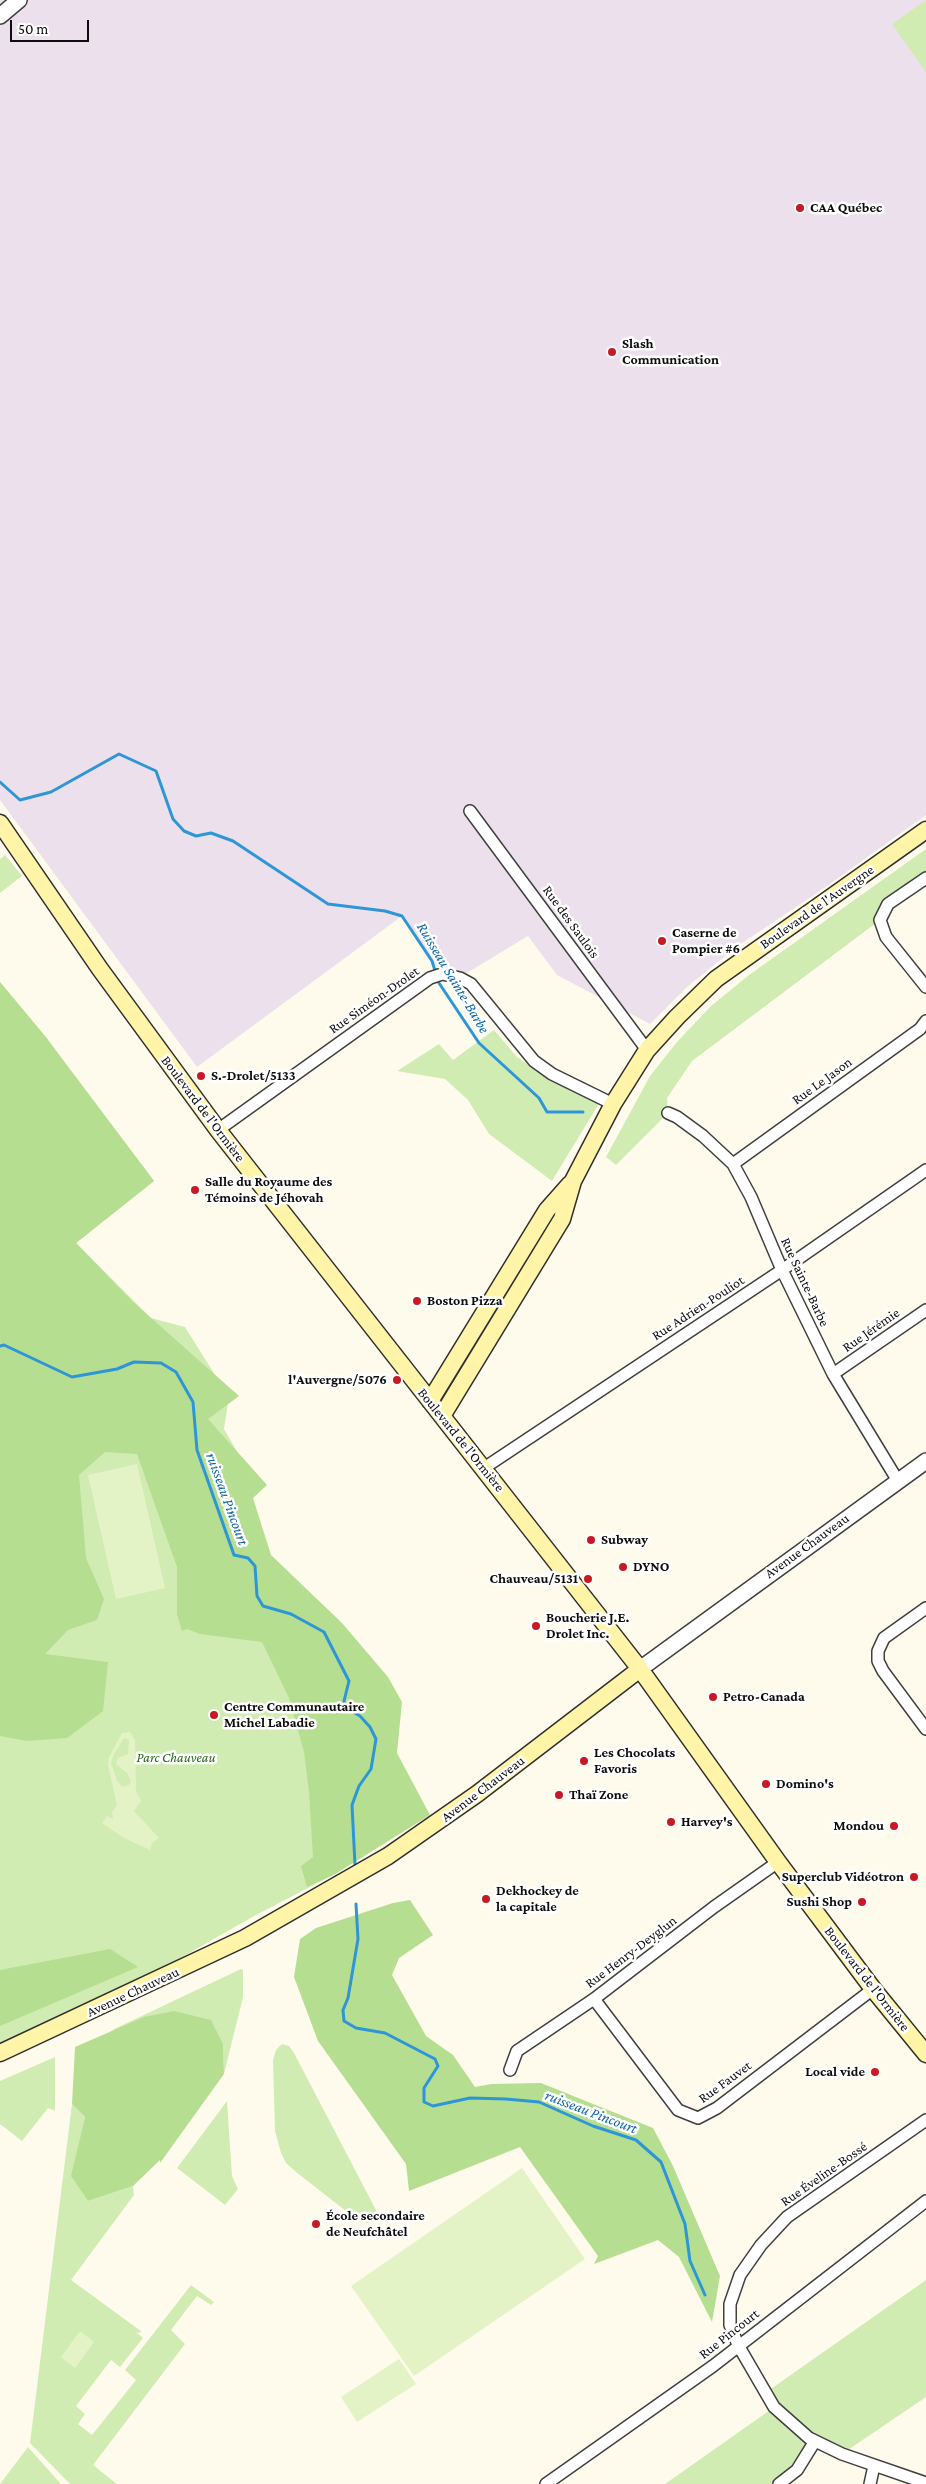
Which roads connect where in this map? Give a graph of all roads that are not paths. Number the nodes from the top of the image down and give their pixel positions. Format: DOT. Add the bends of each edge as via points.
graph roads {
  1 [pos="19,0"];
  2 [pos="0,16"];
  3 [pos="470,810"];
  4 [pos="0,823"];
  5 [pos="926,830"];
  6 [pos="926,878"];
  7 [pos="926,987"];
  8 [pos="926,1021"];
  9 [pos="648,1050"];
  10 [pos="613,1104"];
  11 [pos="668,1113"];
  12 [pos="218,1130"];
  13 [pos="733,1164"];
  14 [pos="926,1170"];
  15 [pos="573,1181"];
  16 [pos="782,1270"];
  17 [pos="926,1310"];
  18 [pos="833,1374"];
  19 [pos="430,1401"];
  20 [pos="442,1416"];
  21 [pos="926,1460"];
  22 [pos="484,1468"];
  23 [pos="898,1481"];
  24 [pos="926,1608"];
  25 [pos="640,1669"];
  26 [pos="926,1729"];
  27 [pos="778,1862"];
  28 [pos="873,1989"];
  29 [pos="594,1999"];
  30 [pos="0,2053"];
  31 [pos="926,2054"];
  32 [pos="510,2070"];
  33 [pos="926,2120"];
  34 [pos="926,2201"];
  35 [pos="738,2345"];
  36 [pos="815,2441"];
  37 [pos="874,2466"];
  38 [pos="926,2483"];
  39 [pos="546,2484"];
  40 [pos="779,2484"];
  41 [pos="870,2484"];
  1 -- 2 [label="street"];
  3 -- 9 [label="street, Rue des Saulois"];
  4 -- 12 [label="main road, Boulevard de l'Ormière" via="100,969"];
  5 -- 9 [label="main road, Boulevard de l'Auvergne" via="716,979"];
  6 -- 7 [label="street" via="888,904 880,920 886,937"];
  8 -- 13 [label="street, Rue Le Jason"];
  9 -- 10 [label="main road, Boulevard de l'Auvergne"];
  10 -- 12 [label="street, Rue Siméon-Drolet" via="552,1074 534,1061 470,984 442,974 430,978"];
  10 -- 15 [label="main road, Boulevard de l'Auvergne"];
  11 -- 13 [label="street, Rue Sainte-Barbe" via="677,1116"];
  12 -- 19 [label="main road, Boulevard de l'Ormière"];
  13 -- 16 [label="street, Rue Sainte-Barbe"];
  14 -- 16 [label="street, Rue Adrien-Pouliot"];
  15 -- 19 [label="main road, Boulevard de l'Auvergne" via="547,1210"];
  15 -- 20 [label="main road, Boulevard de l'Auvergne" via="562,1219"];
  16 -- 18 [label="street, Rue Sainte-Barbe"];
  16 -- 22 [label="street, Rue Adrien-Pouliot"];
  17 -- 18 [label="street, Rue Jérémie"];
  18 -- 23 [label="street, Rue Sainte-Barbe"];
  19 -- 20 [label="main road, Boulevard de l'Ormière"];
  20 -- 22 [label="main road, Boulevard de l'Ormière"];
  21 -- 23 [label="street, Avenue Chauveau"];
  22 -- 25 [label="main road, Boulevard de l'Ormière"];
  23 -- 25 [label="street, Avenue Chauveau"];
  24 -- 26 [label="street" via="884,1638 878,1651 878,1661"];
  25 -- 27 [label="main road, Boulevard de l'Ormière"];
  25 -- 30 [label="main road, Avenue Chauveau" via="477,1794 388,1856 245,1938"];
  27 -- 28 [label="main road, Boulevard de l'Ormière"];
  27 -- 29 [label="street, Rue Henry-Deyglun"];
  28 -- 29 [label="street, Rue Fauvet" via="717,2108 698,2118 678,2110"];
  28 -- 31 [label="main road, Boulevard de l'Ormière"];
  29 -- 32 [label="street, Rue Henry-Deyglun" via="517,2051"];
  33 -- 35 [label="street, Rue Éveline-Bossé" via="787,2217 761,2245 740,2275 730,2304 730,2325"];
  34 -- 35 [label="street, Rue Pincourt"];
  35 -- 36 [label="street, Rue Éveline-Bossé" via="774,2407"];
  35 -- 39 [label="street, Rue Pincourt"];
  36 -- 37 [label="street, Rue Éveline-Bossé"];
  36 -- 40 [label="street" via="797,2470"];
  37 -- 38 [label="street, Rue Éveline-Bossé"];
  37 -- 41 [label="street"];
}
